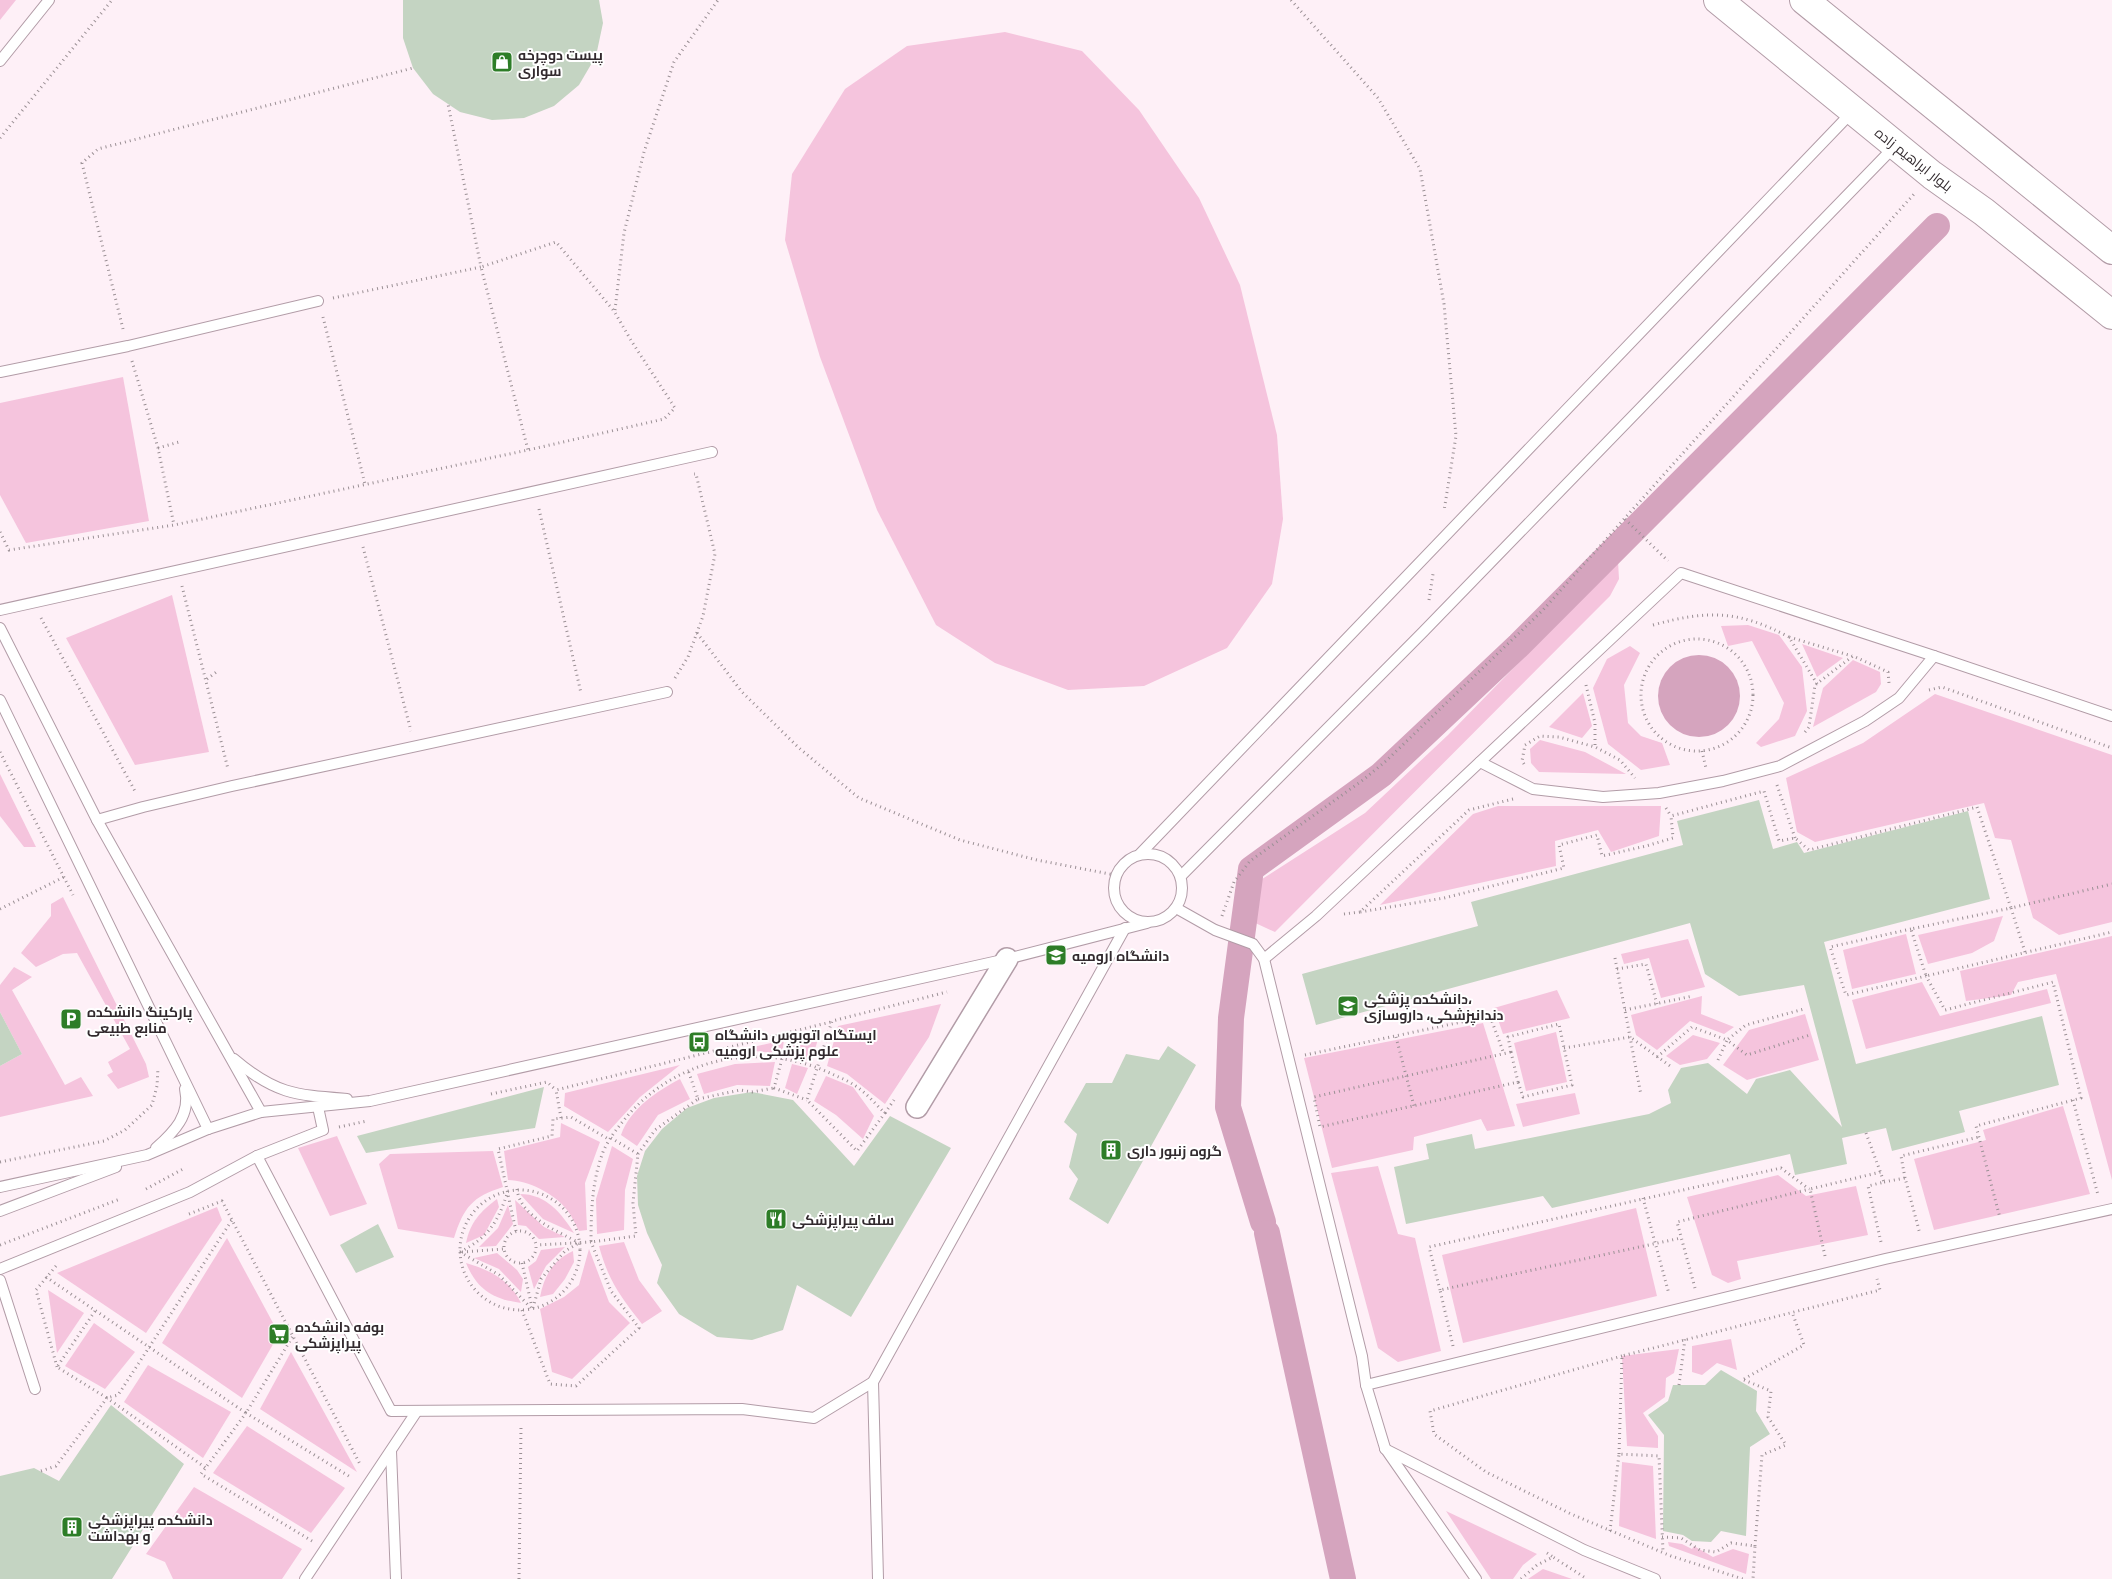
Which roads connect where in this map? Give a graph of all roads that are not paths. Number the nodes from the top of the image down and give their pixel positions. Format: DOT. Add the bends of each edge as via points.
graph roads {
  1 [pos="49,0"];
  2 [pos="1718,0"];
  3 [pos="1804,0"];
  4 [pos="0,60"];
  5 [pos="1853,110"];
  6 [pos="1896,145"];
  7 [pos="2112,250"];
  8 [pos="318,301"];
  9 [pos="2112,316"];
  10 [pos="0,372"];
  11 [pos="712,452"];
  12 [pos="0,610"];
  13 [pos="0,628"];
  14 [pos="1934,656"];
  15 [pos="667,692"];
  16 [pos="0,700"];
  17 [pos="2112,716"];
  18 [pos="1480,762"];
  19 [pos="97,820"];
  20 [pos="1140,854"];
  21 [pos="1180,876"];
  22 [pos="1176,908"];
  23 [pos="1147,923"];
  24 [pos="1125,928"];
  25 [pos="1007,959"];
  26 [pos="1264,959"];
  27 [pos="228,1054"];
  28 [pos="181,1076"];
  29 [pos="370,1101"];
  30 [pos="318,1107"];
  31 [pos="917,1107"];
  32 [pos="261,1112"];
  33 [pos="208,1129"];
  34 [pos="148,1155"];
  35 [pos="256,1156"];
  36 [pos="0,1187"];
  37 [pos="2112,1209"];
  38 [pos="0,1211"];
  39 [pos="0,1269"];
  40 [pos="0,1280"];
  41 [pos="873,1382"];
  42 [pos="1366,1386"];
  43 [pos="35,1389"];
  44 [pos="417,1412"];
  45 [pos="1384,1448"];
  46 [pos="391,1451"];
  47 [pos="305,1579"];
  48 [pos="396,1579"];
  49 [pos="878,1579"];
  50 [pos="1476,1579"];
  51 [pos="1655,1579"];
  1 -- 4 [label="lane"];
  2 -- 5 [label="highway, بلوار ابراهیم زاده"];
  3 -- 7 [label="highway"];
  5 -- 6 [label="highway, بلوار ابراهیم زاده"];
  5 -- 20 [label="lane"];
  6 -- 9 [label="highway, بلوار ابراهیم زاده"];
  6 -- 21 [label="lane" via="1423,632"];
  8 -- 10 [label="lane" via="128,346"];
  11 -- 12 [label="lane"];
  13 -- 19 [label="lane"];
  14 -- 17 [label="lane"];
  14 -- 18 [label="lane" via="1899,698 1865,721 1780,766 1709,784 1659,793 1603,797 1534,789"];
  14 -- 18 [label="lane" via="1681,573"];
  15 -- 19 [label="lane" via="232,786"];
  16 -- 28 [label="lane"];
  18 -- 26 [label="lane" via="1316,916"];
  19 -- 27 [label="lane"];
  20 -- 21 [label="lane" via="1156,854 1171,862"];
  20 -- 23 [label="lane" via="1124,862 1115,875 1113,892 1118,908 1131,918"];
  21 -- 22 [label="lane" via="1182,892"];
  22 -- 23 [label="lane" via="1164,919"];
  22 -- 26 [label="lane" via="1215,930 1253,944"];
  23 -- 24 [label="lane"];
  24 -- 25 [label="lane"];
  24 -- 41 [label="lane"];
  25 -- 29 [label="lane"];
  25 -- 31 [label="street"];
  26 -- 42 [label="lane" via="1362,1356"];
  27 -- 29 [label="lane" via="253,1076 274,1087 304,1096"];
  27 -- 32 [label="lane"];
  28 -- 33 [label="lane"];
  28 -- 34 [label="lane" via="186,1094 184,1116 172,1133"];
  29 -- 30 [label="lane"];
  30 -- 32 [label="lane"];
  30 -- 35 [label="lane" via="323,1130"];
  32 -- 33 [label="lane"];
  33 -- 34 [label="lane"];
  34 -- 36 [label="lane"];
  34 -- 38 [label="lane"];
  35 -- 39 [label="lane" via="190,1192"];
  35 -- 44 [label="lane" via="391,1411"];
  37 -- 42 [label="lane" via="1872,1262"];
  40 -- 43 [label="lane"];
  41 -- 44 [label="lane" via="814,1418 742,1409"];
  41 -- 49 [label="lane"];
  42 -- 45 [label="lane"];
  44 -- 46 [label="lane"];
  45 -- 50 [label="lane"];
  45 -- 51 [label="lane" via="1584,1550"];
  46 -- 47 [label="lane"];
  46 -- 48 [label="lane"];
}
